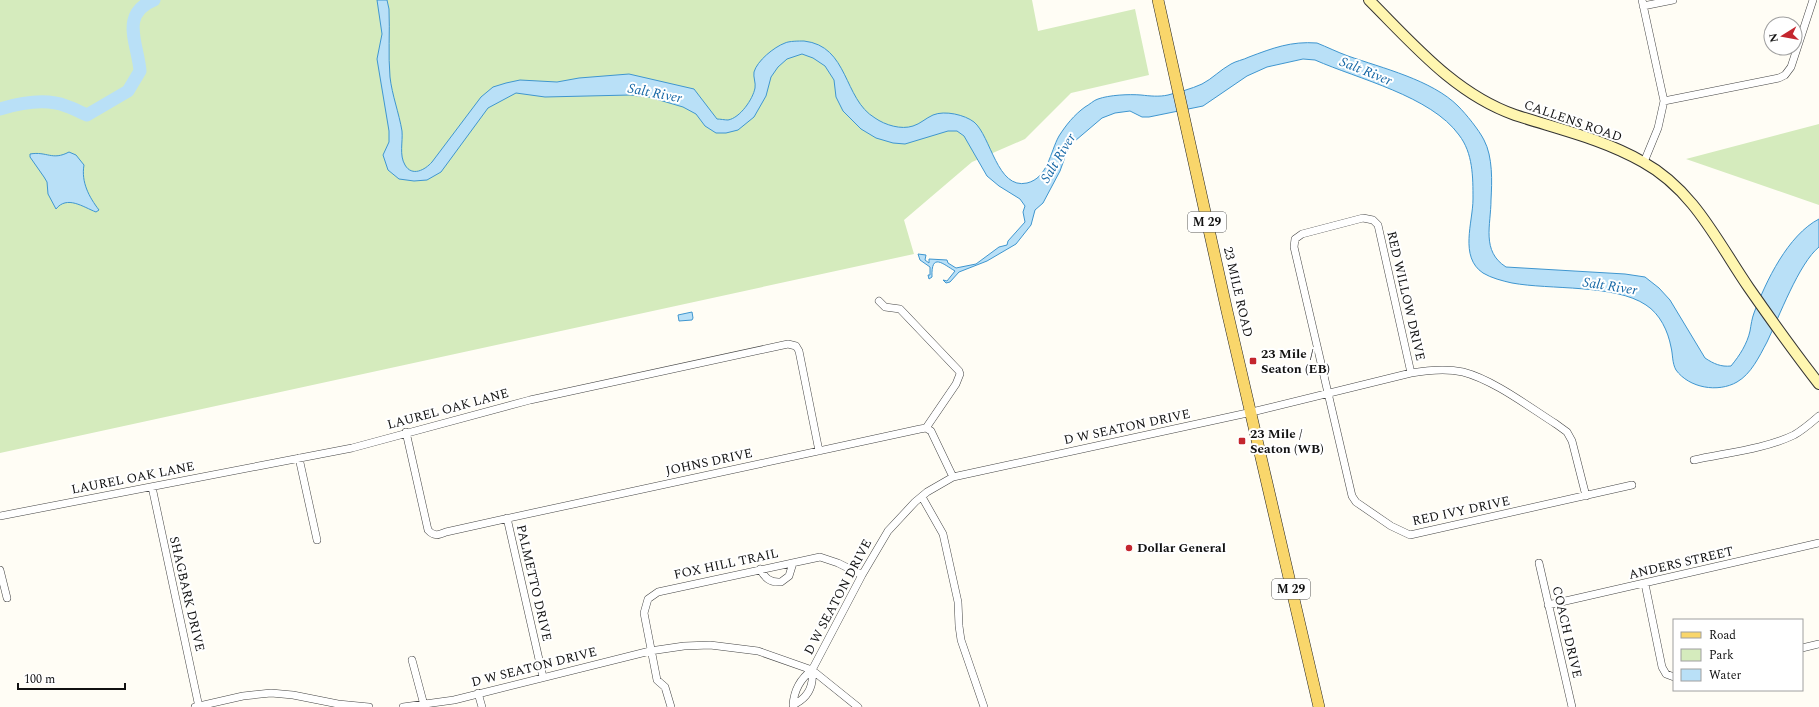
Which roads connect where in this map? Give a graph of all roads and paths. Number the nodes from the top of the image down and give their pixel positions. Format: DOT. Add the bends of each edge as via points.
graph roads {
  1 [pos="1158,0"];
  2 [pos="1369,0"];
  3 [pos="1672,0"];
  4 [pos="1813,0"];
  5 [pos="1643,3"];
  6 [pos="1664,101"];
  7 [pos="1644,162"];
  8 [pos="879,301"];
  9 [pos="1411,373"];
  10 [pos="1819,384"];
  11 [pos="1329,393"];
  12 [pos="1252,412"];
  13 [pos="1819,416"];
  14 [pos="926,428"];
  15 [pos="406,432"];
  16 [pos="819,451"];
  17 [pos="299,458"];
  18 [pos="1694,460"];
  19 [pos="953,477"];
  20 [pos="1632,485"];
  21 [pos="152,487"];
  22 [pos="1586,496"];
  23 [pos="922,497"];
  24 [pos="0,516"];
  25 [pos="507,518"];
  26 [pos="317,540"];
  27 [pos="1819,544"];
  28 [pos="793,563"];
  29 [pos="1539,563"];
  30 [pos="760,569"];
  31 [pos="0,570"];
  32 [pos="862,575"];
  33 [pos="1644,584"];
  34 [pos="7,598"];
  35 [pos="1548,605"];
  36 [pos="1819,644"];
  37 [pos="1803,648"];
  38 [pos="650,651"];
  39 [pos="412,660"];
  40 [pos="812,670"];
  41 [pos="543,677"];
  42 [pos="1673,677"];
  43 [pos="478,693"];
  44 [pos="424,705"];
  45 [pos="792,706"];
  46 [pos="198,707"];
  47 [pos="369,707"];
  48 [pos="403,707"];
  49 [pos="482,707"];
  50 [pos="671,707"];
  51 [pos="858,707"];
  52 [pos="984,707"];
  53 [pos="1319,707"];
  54 [pos="1572,707"];
  1 -- 12 [label="main road, 23 MILE ROAD / M 29"];
  2 -- 7 [label="street, CALLENS ROAD" via="1442,72 1481,100 1515,116 1612,146"];
  3 -- 5 [label="street"];
  4 -- 6 [label="street" via="1792,63 1785,75"];
  5 -- 6 [label="street"];
  6 -- 7 [label="street" via="1658,128"];
  7 -- 10 [label="street, CALLENS ROAD" via="1693,203 1781,333"];
  8 -- 14 [label="street" via="885,307 900,310 959,371 956,384"];
  9 -- 11 [label="street, D W SEATON DRIVE"];
  9 -- 11 [label="street, RED WILLOW DRIVE" via="1378,225 1373,220 1363,218 1302,234 1295,239 1294,247"];
  9 -- 22 [label="street, D W SEATON DRIVE" via="1447,370 1481,377 1556,424 1567,432 1572,440"];
  11 -- 12 [label="street, D W SEATON DRIVE"];
  11 -- 22 [label="street, RED IVY DRIVE" via="1352,496 1356,502 1391,526 1410,535"];
  12 -- 19 [label="street, D W SEATON DRIVE"];
  12 -- 53 [label="main road, 23 MILE ROAD / M 29"];
  13 -- 18 [label="street" via="1800,431 1783,439"];
  14 -- 16 [label="street, JOHNS DRIVE"];
  14 -- 19 [label="street" via="931,431"];
  15 -- 16 [label="street, LAUREL OAK LANE" via="530,400 791,344 796,346 800,356"];
  15 -- 17 [label="street, LAUREL OAK LANE" via="352,448"];
  15 -- 25 [label="street, JOHNS DRIVE" via="428,530 434,535 442,534"];
  16 -- 25 [label="street, JOHNS DRIVE"];
  17 -- 21 [label="street, LAUREL OAK LANE"];
  17 -- 26 [label="street"];
  19 -- 23 [label="street, D W SEATON DRIVE"];
  20 -- 22 [label="street, RED IVY DRIVE"];
  21 -- 24 [label="street, LAUREL OAK LANE"];
  21 -- 46 [label="street, SHAGBARK DRIVE"];
  23 -- 32 [label="street, D W SEATON DRIVE" via="888,531"];
  23 -- 52 [label="street" via="943,534 958,602 961,640"];
  25 -- 41 [label="street, PALMETTO DRIVE"];
  27 -- 33 [label="street, ANDERS STREET"];
  28 -- 30 [label="street, FOX HILL TRAIL"];
  28 -- 30 [label="street" via="789,576 781,582 765,578"];
  28 -- 32 [label="street, FOX HILL TRAIL" via="823,558"];
  29 -- 35 [label="street, COACH DRIVE"];
  30 -- 38 [label="street, FOX HILL TRAIL" via="654,593 646,603 644,613"];
  31 -- 34 [label="street"];
  32 -- 40 [label="street, D W SEATON DRIVE"];
  33 -- 35 [label="street, ANDERS STREET"];
  33 -- 42 [label="street" via="1662,667 1666,674"];
  35 -- 54 [label="street, COACH DRIVE"];
  36 -- 37 [label="street"];
  38 -- 40 [label="street, D W SEATON DRIVE" via="695,646 734,647 758,651"];
  38 -- 41 [label="street, D W SEATON DRIVE"];
  38 -- 50 [label="street" via="657,680 665,687"];
  39 -- 44 [label="street"];
  40 -- 45 [label="street" via="803,676"];
  40 -- 45 [label="street" via="813,682 803,700"];
  40 -- 51 [label="street"];
  41 -- 43 [label="street, D W SEATON DRIVE"];
  43 -- 44 [label="street, D W SEATON DRIVE"];
  43 -- 49 [label="street"];
  44 -- 48 [label="street, D W SEATON DRIVE"];
  46 -- 47 [label="street" via="243,696 271,693"];
}
